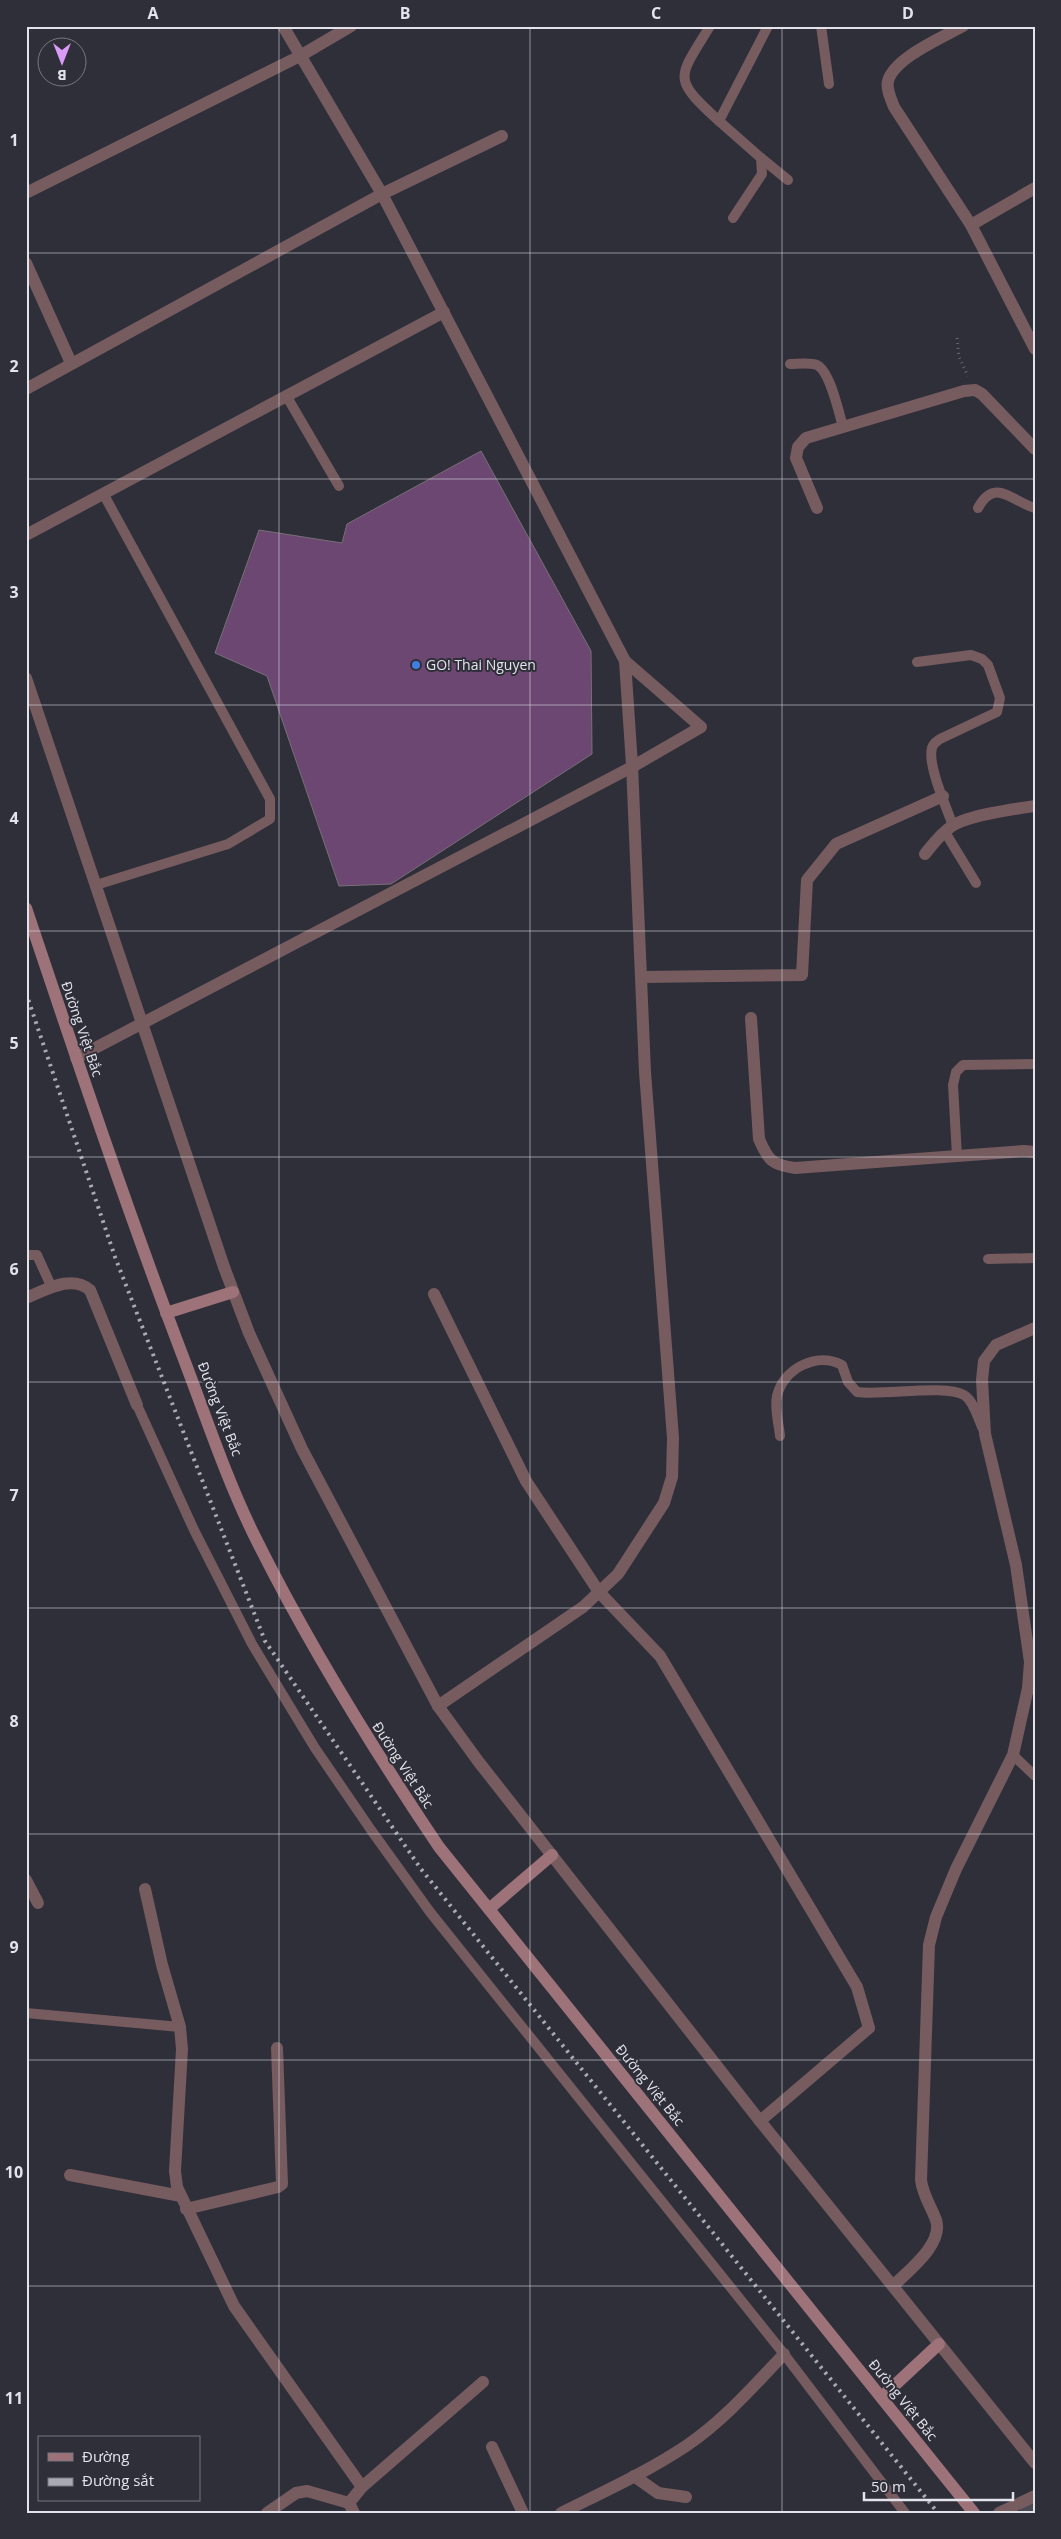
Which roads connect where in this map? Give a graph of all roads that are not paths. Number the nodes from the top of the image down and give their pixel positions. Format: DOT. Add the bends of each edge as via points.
graph roads {
  1 [pos="283,26"];
  2 [pos="351,26"];
  3 [pos="710,26"];
  4 [pos="768,26"];
  5 [pos="821,26"];
  6 [pos="962,26"];
  7 [pos="300,56"];
  8 [pos="829,84"];
  9 [pos="719,121"];
  10 [pos="502,136"];
  11 [pos="761,158"];
  12 [pos="788,180"];
  13 [pos="1035,188"];
  14 [pos="26,193"];
  15 [pos="382,194"];
  16 [pos="733,218"];
  17 [pos="971,225"];
  18 [pos="26,263"];
  19 [pos="444,312"];
  20 [pos="1035,349"];
  21 [pos="72,363"];
  22 [pos="790,364"];
  23 [pos="26,389"];
  24 [pos="287,397"];
  25 [pos="843,427"];
  26 [pos="1035,449"];
  27 [pos="339,486"];
  28 [pos="104,495"];
  29 [pos="817,508"];
  30 [pos="978,508"];
  31 [pos="1035,508"];
  32 [pos="26,535"];
  33 [pos="625,662"];
  34 [pos="917,662"];
  35 [pos="26,678"];
  36 [pos="632,767"];
  37 [pos="943,796"];
  38 [pos="1035,806"];
  39 [pos="949,829"];
  40 [pos="925,854"];
  41 [pos="976,883"];
  42 [pos="96,885"];
  43 [pos="26,908"];
  44 [pos="641,977"];
  45 [pos="751,1018"];
  46 [pos="141,1024"];
  47 [pos="76,1058"];
  48 [pos="1035,1064"];
  49 [pos="1035,1152"];
  50 [pos="957,1156"];
  51 [pos="26,1255"];
  52 [pos="1035,1258"];
  53 [pos="988,1259"];
  54 [pos="52,1288"];
  55 [pos="233,1292"];
  56 [pos="434,1294"];
  57 [pos="26,1298"];
  58 [pos="166,1314"];
  59 [pos="1035,1328"];
  60 [pos="137,1406"];
  61 [pos="985,1434"];
  62 [pos="780,1436"];
  63 [pos="599,1592"];
  64 [pos="438,1706"];
  65 [pos="1013,1755"];
  66 [pos="1035,1776"];
  67 [pos="552,1856"];
  68 [pos="26,1880"];
  69 [pos="145,1889"];
  70 [pos="38,1904"];
  71 [pos="489,1909"];
  72 [pos="26,2013"];
  73 [pos="180,2027"];
  74 [pos="277,2048"];
  75 [pos="760,2121"];
  76 [pos="70,2175"];
  77 [pos="181,2196"];
  78 [pos="186,2209"];
  79 [pos="893,2286"];
  80 [pos="939,2344"];
  81 [pos="784,2354"];
  82 [pos="483,2382"];
  83 [pos="882,2398"];
  84 [pos="492,2447"];
  85 [pos="1035,2463"];
  86 [pos="634,2476"];
  87 [pos="362,2488"];
  88 [pos="1035,2496"];
  89 [pos="686,2497"];
  90 [pos="352,2508"];
  91 [pos="267,2513"];
  92 [pos="523,2513"];
  93 [pos="561,2513"];
  94 [pos="905,2513"];
  95 [pos="974,2513"];
  96 [pos="999,2513"];
  1 -- 7 [label="street"];
  2 -- 7 [label="street"];
  3 -- 9 [label="lane" via="688,62 683,77 696,99"];
  4 -- 9 [label="lane"];
  5 -- 8 [label="lane"];
  6 -- 17 [label="street" via="906,58 888,81 894,107"];
  7 -- 14 [label="street"];
  7 -- 15 [label="street"];
  9 -- 11 [label="lane"];
  10 -- 15 [label="street"];
  11 -- 12 [label="lane"];
  11 -- 16 [label="lane" via="762,174"];
  13 -- 17 [label="street"];
  15 -- 19 [label="street"];
  15 -- 21 [label="street"];
  17 -- 20 [label="street"];
  18 -- 21 [label="street"];
  19 -- 24 [label="street"];
  19 -- 33 [label="street"];
  21 -- 23 [label="street"];
  22 -- 25 [label="lane" via="816,364 822,368"];
  24 -- 27 [label="lane"];
  24 -- 28 [label="street"];
  25 -- 26 [label="street" via="974,390 982,394"];
  25 -- 29 [label="street" via="806,438 798,447 796,458"];
  28 -- 32 [label="street"];
  28 -- 42 [label="lane" via="270,799 270,820 228,844"];
  30 -- 31 [label="lane" via="984,498 999,492"];
  33 -- 36 [label="street"];
  33 -- 36 [label="street" via="701,727"];
  34 -- 37 [label="lane" via="965,656 982,658 988,665 1000,698 997,712 934,744 931,757"];
  35 -- 42 [label="street"];
  36 -- 44 [label="street"];
  36 -- 46 [label="street"];
  37 -- 39 [label="lane"];
  37 -- 44 [label="street" via="836,844 807,880 802,974"];
  38 -- 39 [label="street"];
  39 -- 40 [label="street"];
  39 -- 41 [label="lane"];
  42 -- 46 [label="street"];
  43 -- 47 [label="main road, Đường Việt Bắc"];
  44 -- 63 [label="street" via="645,1072 673,1438 672,1477 664,1503 618,1574"];
  45 -- 50 [label="street" via="759,1139 766,1156 779,1166 795,1168"];
  46 -- 47 [label="street"];
  46 -- 55 [label="street"];
  47 -- 58 [label="main road, Đường Việt Bắc"];
  48 -- 50 [label="lane" via="964,1066 956,1072 953,1084"];
  49 -- 50 [label="street"];
  51 -- 54 [label="lane" via="37,1255"];
  52 -- 53 [label="lane"];
  54 -- 57 [label="street"];
  54 -- 60 [label="street" via="75,1282 90,1290"];
  55 -- 58 [label="main road"];
  55 -- 64 [label="street" via="302,1449"];
  56 -- 63 [label="street" via="526,1481"];
  58 -- 71 [label="main road, Đường Việt Bắc" via="253,1533 308,1637 371,1745 439,1847"];
  59 -- 61 [label="street" via="996,1345 984,1362 982,1410"];
  60 -- 81 [label="lane" via="194,1530 252,1644 315,1748 430,1912"];
  61 -- 62 [label="lane" via="964,1395 856,1392 842,1365 831,1360 813,1361 791,1370 776,1398"];
  61 -- 65 [label="street" via="1016,1565 1030,1662 1028,1688"];
  63 -- 64 [label="street" via="583,1607"];
  63 -- 75 [label="street" via="660,1656 858,1986 869,2028"];
  64 -- 67 [label="street"];
  65 -- 66 [label="lane"];
  65 -- 79 [label="street" via="943,1899 929,1945 921,2180 923,2193 937,2224 934,2244"];
  67 -- 71 [label="main road"];
  67 -- 75 [label="street"];
  68 -- 70 [label="street"];
  69 -- 73 [label="street"];
  71 -- 83 [label="main road, Đường Việt Bắc"];
  72 -- 73 [label="lane"];
  73 -- 77 [label="street" via="182,2049 175,2172"];
  74 -- 78 [label="street" via="282,2184"];
  75 -- 79 [label="street"];
  76 -- 77 [label="street"];
  77 -- 78 [label="street"];
  78 -- 87 [label="street" via="234,2306"];
  79 -- 80 [label="street"];
  80 -- 83 [label="main road"];
  80 -- 85 [label="street"];
  81 -- 86 [label="street" via="721,2418 687,2446"];
  81 -- 94 [label="lane"];
  82 -- 87 [label="street"];
  83 -- 95 [label="main road, Đường Việt Bắc"];
  84 -- 92 [label="street"];
  86 -- 89 [label="street" via="658,2493"];
  86 -- 93 [label="street"];
  87 -- 90 [label="street"];
  88 -- 96 [label="street"];
  90 -- 91 [label="street" via="308,2491 296,2493"];
}
